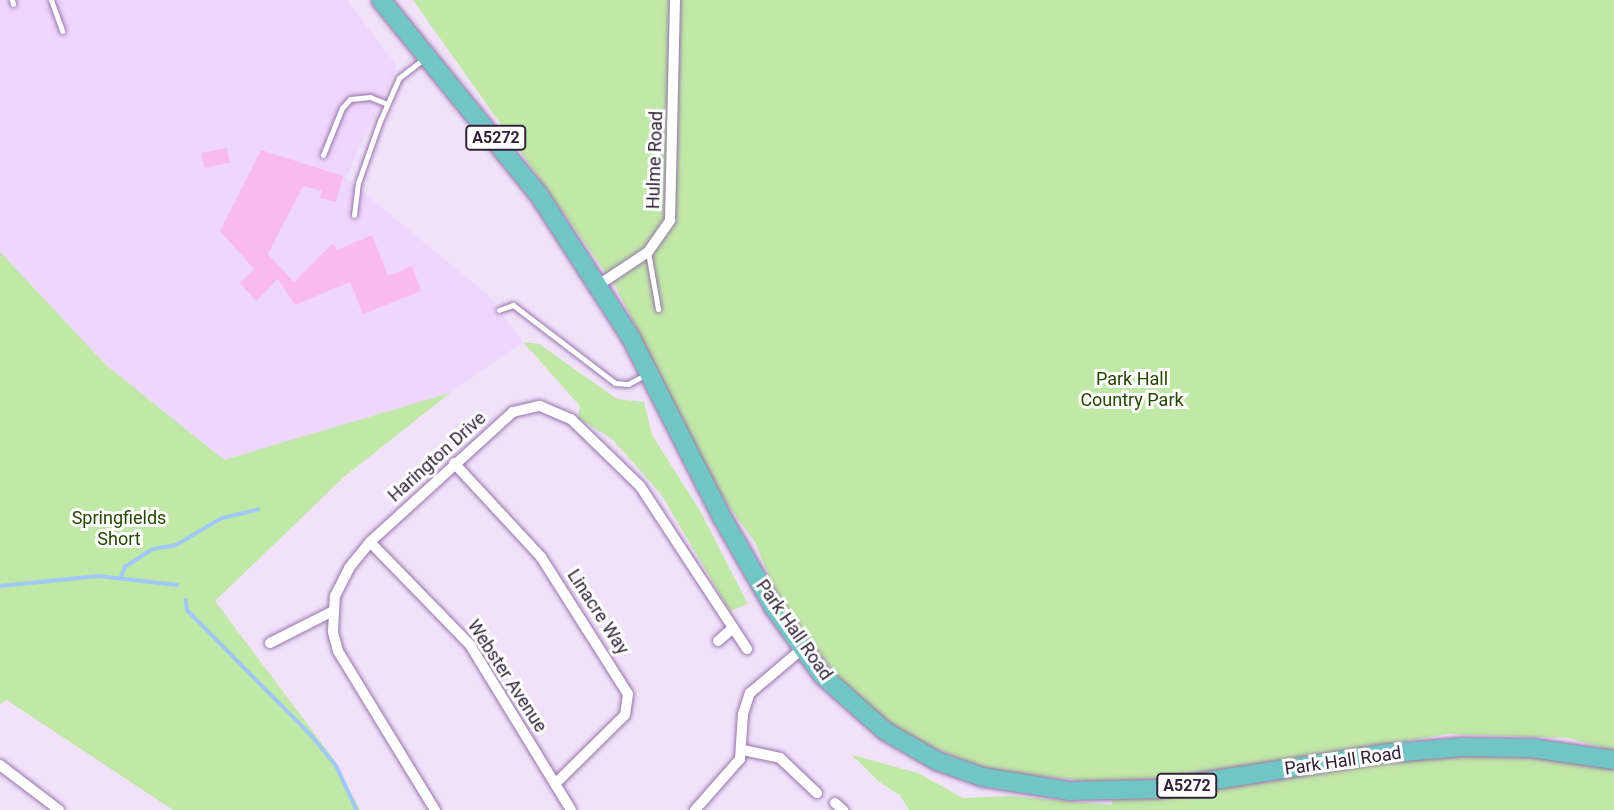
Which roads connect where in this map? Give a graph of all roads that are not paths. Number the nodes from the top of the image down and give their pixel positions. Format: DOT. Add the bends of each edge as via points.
graph roads {
  1 [pos="51,0"];
  2 [pos="381,0"];
  3 [pos="676,0"];
  4 [pos="62,31"];
  5 [pos="429,54"];
  6 [pos="387,104"];
  7 [pos="323,155"];
  8 [pos="354,215"];
  9 [pos="648,252"];
  10 [pos="597,286"];
  11 [pos="658,309"];
  12 [pos="499,310"];
  13 [pos="649,372"];
  14 [pos="454,463"];
  15 [pos="370,542"];
  16 [pos="333,611"];
  17 [pos="733,628"];
  18 [pos="718,640"];
  19 [pos="270,643"];
  20 [pos="747,649"];
  21 [pos="802,649"];
  22 [pos="743,750"];
  23 [pos="1614,760"];
  24 [pos="0,765"];
  25 [pos="555,784"];
  26 [pos="817,793"];
  27 [pos="59,810"];
  28 [pos="435,810"];
  29 [pos="571,810"];
  30 [pos="695,810"];
  1 -- 4 [label="lane"];
  2 -- 5 [label="main road, Park Hall Road / A5272"];
  3 -- 9 [label="street, Hulme Road" via="673,205 667,230"];
  5 -- 6 [label="lane" via="399,78"];
  5 -- 10 [label="main road, Park Hall Road / A5272" via="539,195"];
  6 -- 7 [label="lane" via="370,97 350,99 342,107"];
  6 -- 8 [label="lane" via="358,183"];
  9 -- 10 [label="street, Hulme Road"];
  9 -- 11 [label="lane"];
  10 -- 13 [label="main road, Park Hall Road / A5272"];
  12 -- 13 [label="lane" via="513,305 615,383 636,382"];
  13 -- 21 [label="main road, Park Hall Road / A5272" via="723,519"];
  14 -- 15 [label="street, Harington Drive"];
  14 -- 17 [label="street, Harington Drive" via="513,412 540,405 571,419 640,486"];
  14 -- 25 [label="street, Linacre Way" via="541,557 628,694 625,715"];
  15 -- 16 [label="street, Harington Drive" via="339,584"];
  15 -- 25 [label="street, Webster Avenue" via="470,645"];
  16 -- 19 [label="street"];
  16 -- 28 [label="street, Harington Drive" via="338,651"];
  17 -- 18 [label="street"];
  17 -- 20 [label="street, Harington Drive"];
  21 -- 22 [label="street" via="751,693 743,714"];
  21 -- 23 [label="main road, Park Hall Road / A5272" via="823,676 885,731 937,761 1019,785 1069,791 1151,790 1380,754 1463,747 1532,748"];
  22 -- 26 [label="street" via="780,758"];
  22 -- 30 [label="street" via="734,768"];
  24 -- 27 [label="street"];
  25 -- 29 [label="street, Webster Avenue"];
}
